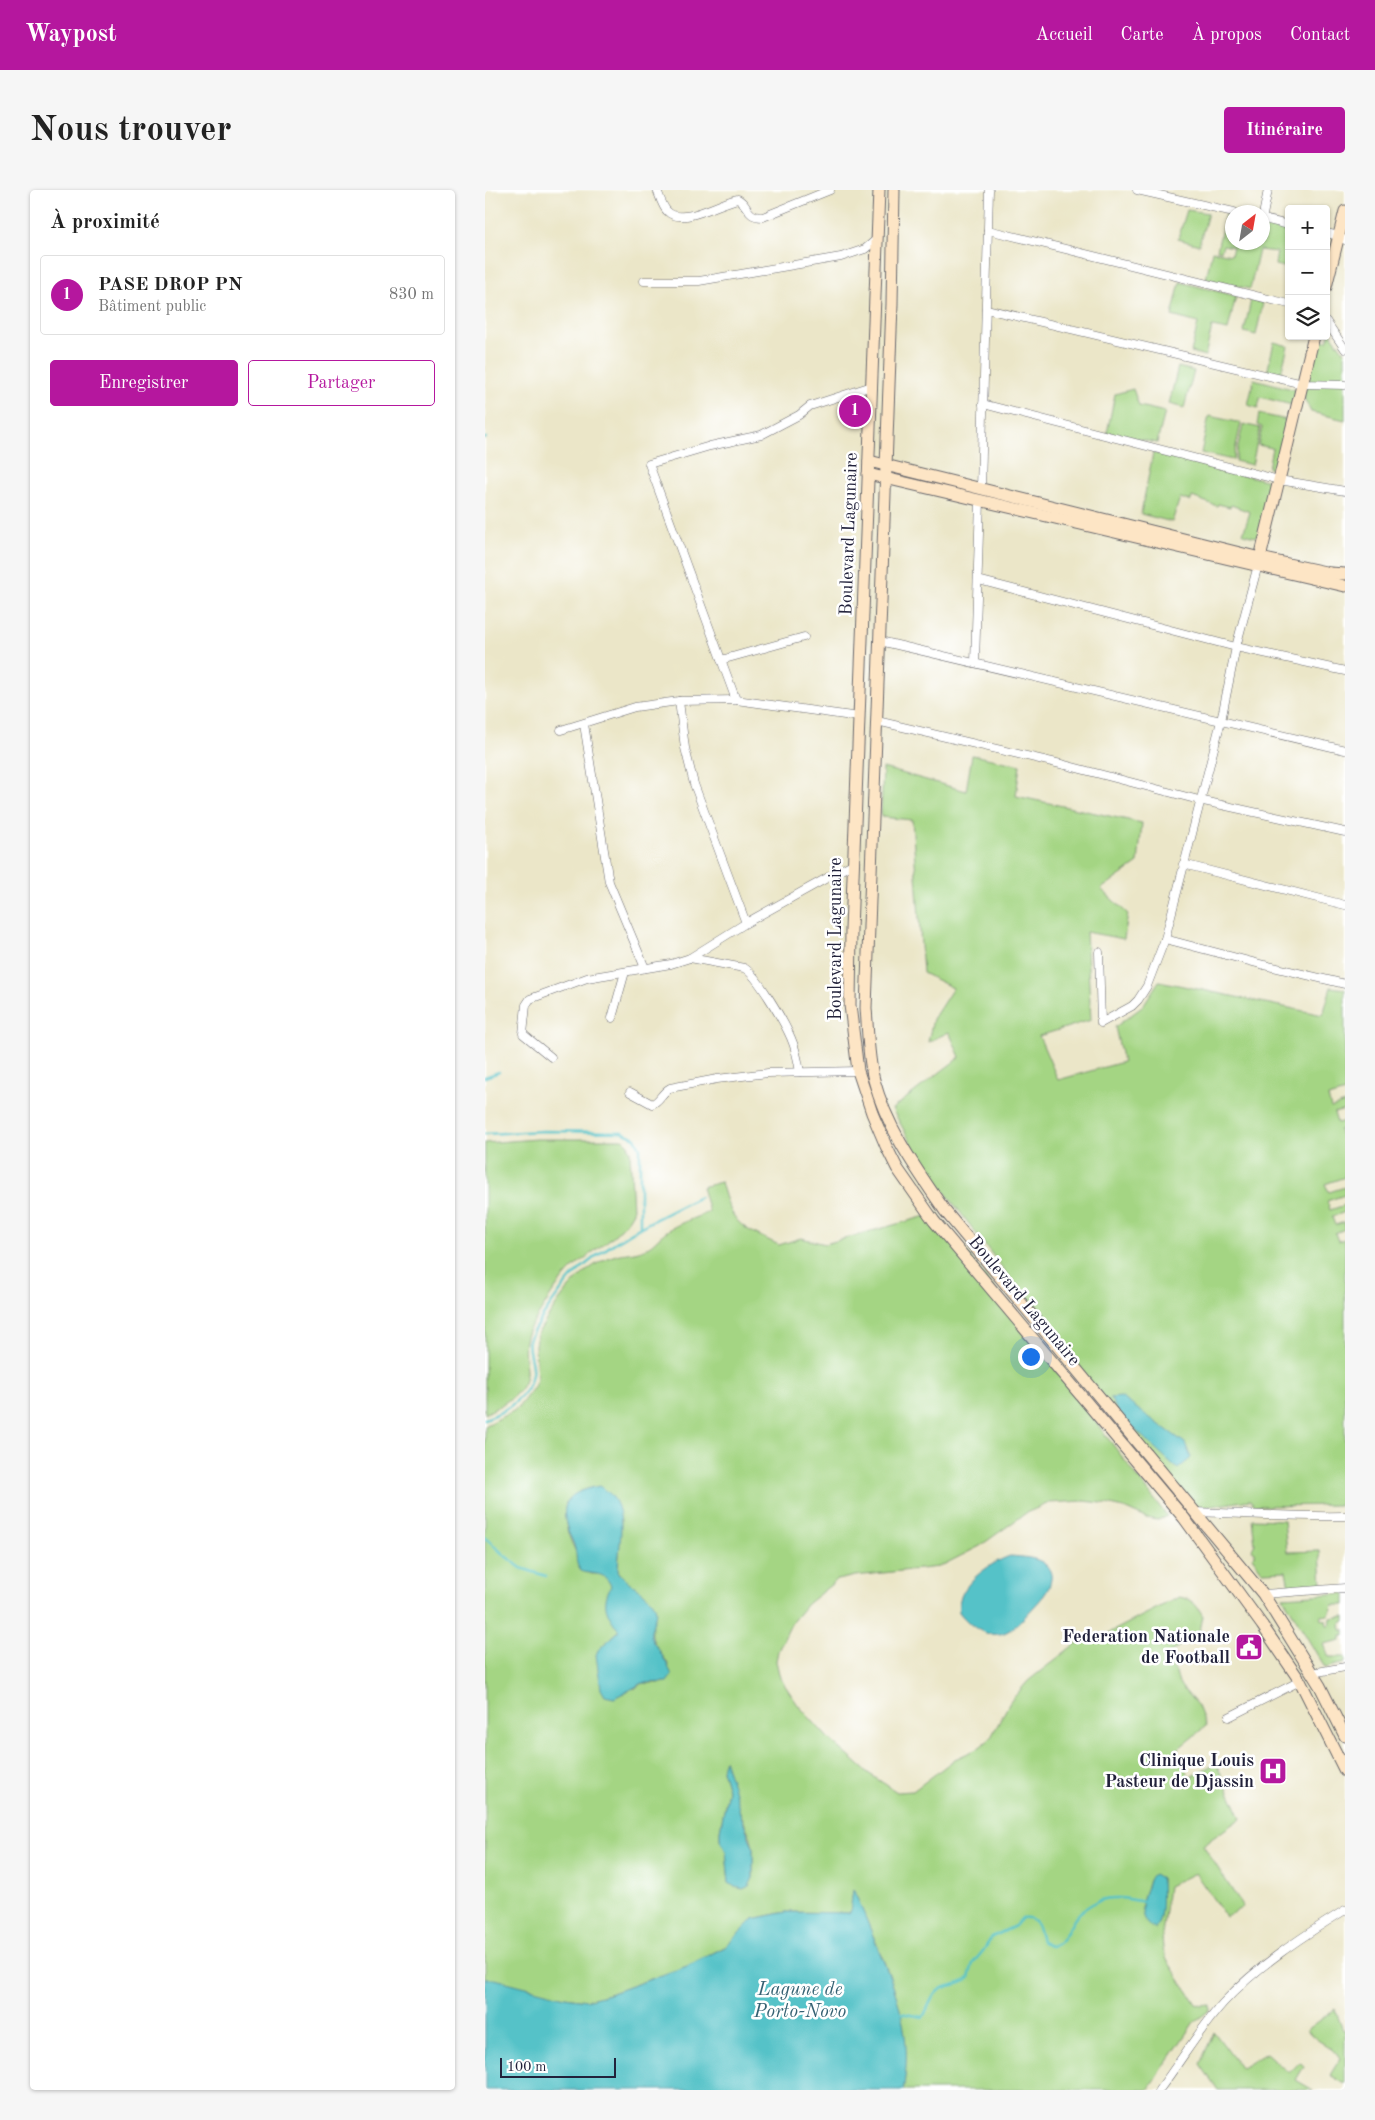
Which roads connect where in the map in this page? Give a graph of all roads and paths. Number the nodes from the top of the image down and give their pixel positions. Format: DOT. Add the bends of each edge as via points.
graph roads {
  1 [pos="657,190"];
  2 [pos="829,190"];
  3 [pos="879,190"];
  4 [pos="894,190"];
  5 [pos="989,190"];
  6 [pos="1137,190"];
  7 [pos="1268,190"];
  8 [pos="1265,205"];
  9 [pos="1225,210"];
  10 [pos="1345,211"];
  11 [pos="1270,221"];
  12 [pos="1285,224"];
  13 [pos="988,230"];
  14 [pos="1330,234"];
  15 [pos="878,238"];
  16 [pos="1342,238"];
  17 [pos="1330,275"];
  18 [pos="644,281"];
  19 [pos="1285,303"];
  20 [pos="986,309"];
  21 [pos="1330,327"];
  22 [pos="1313,340"];
  23 [pos="1345,349"];
  24 [pos="1303,384"];
  25 [pos="1345,385"];
  26 [pos="872,386"];
  27 [pos="983,404"];
  28 [pos="869,461"];
  29 [pos="887,465"];
  30 [pos="868,474"];
  31 [pos="886,478"];
  32 [pos="1279,480"];
  33 [pos="1345,491"];
  34 [pos="981,495"];
  35 [pos="1259,562"];
  36 [pos="1345,574"];
  37 [pos="978,580"];
  38 [pos="1345,586"];
  39 [pos="804,637"];
  40 [pos="880,641"];
  41 [pos="1236,646"];
  42 [pos="721,660"];
  43 [pos="975,662"];
  44 [pos="1345,671"];
  45 [pos="736,700"];
  46 [pos="679,701"];
  47 [pos="859,717"];
  48 [pos="877,721"];
  49 [pos="1221,721"];
  50 [pos="584,724"];
  51 [pos="561,730"];
  52 [pos="1345,750"];
  53 [pos="1199,800"];
  54 [pos="1345,832"];
  55 [pos="854,863"];
  56 [pos="1183,864"];
  57 [pos="1345,905"];
  58 [pos="746,923"];
  59 [pos="1165,939"];
  60 [pos="1099,952"];
  61 [pos="690,958"];
  62 [pos="645,968"];
  63 [pos="625,972"];
  64 [pos="1345,984"];
  65 [pos="612,1018"];
  66 [pos="551,1057"];
  67 [pos="858,1071"];
  68 [pos="800,1072"];
  69 [pos="630,1092"];
  70 [pos="1196,1512"];
  71 [pos="1345,1516"];
  72 [pos="1345,1588"];
  73 [pos="1263,1594"];
  74 [pos="1345,1667"];
  75 [pos="1312,1673"];
  76 [pos="1300,1681"];
  77 [pos="1229,1717"];
  78 [pos="1345,1736"];
  79 [pos="1345,1771"];
  80 [pos="1345,1910"];
  81 [pos="1159,2090"];
  1 -- 2 [label="street" via="666,210 673,216 686,217 738,199 749,214 763,217"];
  3 -- 15 [label="main road, Boulevard Lagunaire"];
  4 -- 29 [label="main road, Boulevard Lagunaire"];
  5 -- 13 [label="street"];
  6 -- 9 [label="street"];
  7 -- 8 [label="street"];
  10 -- 16 [label="main road"];
  11 -- 12 [label="street"];
  13 -- 19 [label="street"];
  13 -- 20 [label="street"];
  14 -- 16 [label="street"];
  15 -- 18 [label="street" via="865,249 815,262 699,281"];
  15 -- 26 [label="main road, Boulevard Lagunaire"];
  16 -- 17 [label="main road"];
  20 -- 24 [label="street"];
  20 -- 27 [label="street"];
  21 -- 23 [label="street"];
  22 -- 24 [label="main road"];
  24 -- 25 [label="street"];
  24 -- 32 [label="main road"];
  26 -- 28 [label="main road, Boulevard Lagunaire"];
  26 -- 42 [label="street" via="810,406 761,435 649,464"];
  27 -- 32 [label="street"];
  27 -- 34 [label="street"];
  28 -- 29 [label="main road"];
  28 -- 30 [label="main road, Boulevard Lagunaire"];
  29 -- 31 [label="main road, Boulevard Lagunaire"];
  29 -- 34 [label="main road"];
  30 -- 31 [label="main road"];
  30 -- 47 [label="main road, Boulevard Lagunaire"];
  31 -- 34 [label="main road"];
  31 -- 40 [label="main road, Boulevard Lagunaire"];
  32 -- 33 [label="street"];
  32 -- 35 [label="main road"];
  34 -- 35 [label="main road"];
  34 -- 37 [label="street"];
  35 -- 36 [label="main road"];
  35 -- 38 [label="main road"];
  35 -- 41 [label="street"];
  37 -- 41 [label="street"];
  37 -- 43 [label="street"];
  39 -- 42 [label="street"];
  40 -- 43 [label="street"];
  40 -- 48 [label="main road, Boulevard Lagunaire"];
  41 -- 44 [label="street"];
  41 -- 49 [label="street"];
  42 -- 45 [label="street"];
  43 -- 49 [label="street"];
  45 -- 46 [label="street"];
  45 -- 47 [label="street"];
  46 -- 50 [label="street" via="635,707"];
  46 -- 58 [label="street" via="694,784"];
  47 -- 55 [label="main road, Boulevard Lagunaire"];
  48 -- 53 [label="street"];
  48 -- 70 [label="main road, Boulevard Lagunaire" via="866,1008 871,1067 886,1112 911,1161 945,1211"];
  49 -- 52 [label="street"];
  49 -- 53 [label="street"];
  50 -- 51 [label="street"];
  50 -- 62 [label="street" via="609,882"];
  53 -- 54 [label="street"];
  53 -- 56 [label="street"];
  55 -- 58 [label="street"];
  55 -- 67 [label="main road, Boulevard Lagunaire" via="850,1005"];
  56 -- 57 [label="street"];
  56 -- 59 [label="street"];
  58 -- 61 [label="street"];
  59 -- 60 [label="street" via="1147,986 1138,1000 1101,1023"];
  59 -- 64 [label="street"];
  61 -- 62 [label="street"];
  61 -- 68 [label="street" via="749,970 791,1038"];
  62 -- 63 [label="street"];
  63 -- 65 [label="street"];
  63 -- 66 [label="street" via="587,978 528,1001 523,1034"];
  67 -- 68 [label="street"];
  67 -- 76 [label="main road, Boulevard Lagunaire" via="897,1168 934,1221 1183,1518 1263,1625"];
  68 -- 69 [label="street" via="717,1079 670,1088 653,1104"];
  70 -- 71 [label="street"];
  70 -- 73 [label="main road, Boulevard Lagunaire"];
  72 -- 73 [label="street"];
  73 -- 75 [label="main road, Boulevard Lagunaire"];
  74 -- 75 [label="street"];
  75 -- 78 [label="main road, Boulevard Lagunaire"];
  76 -- 77 [label="street"];
  76 -- 79 [label="main road, Boulevard Lagunaire"];
  80 -- 81 [label="street" via="1241,1985 1206,2024"];
}
